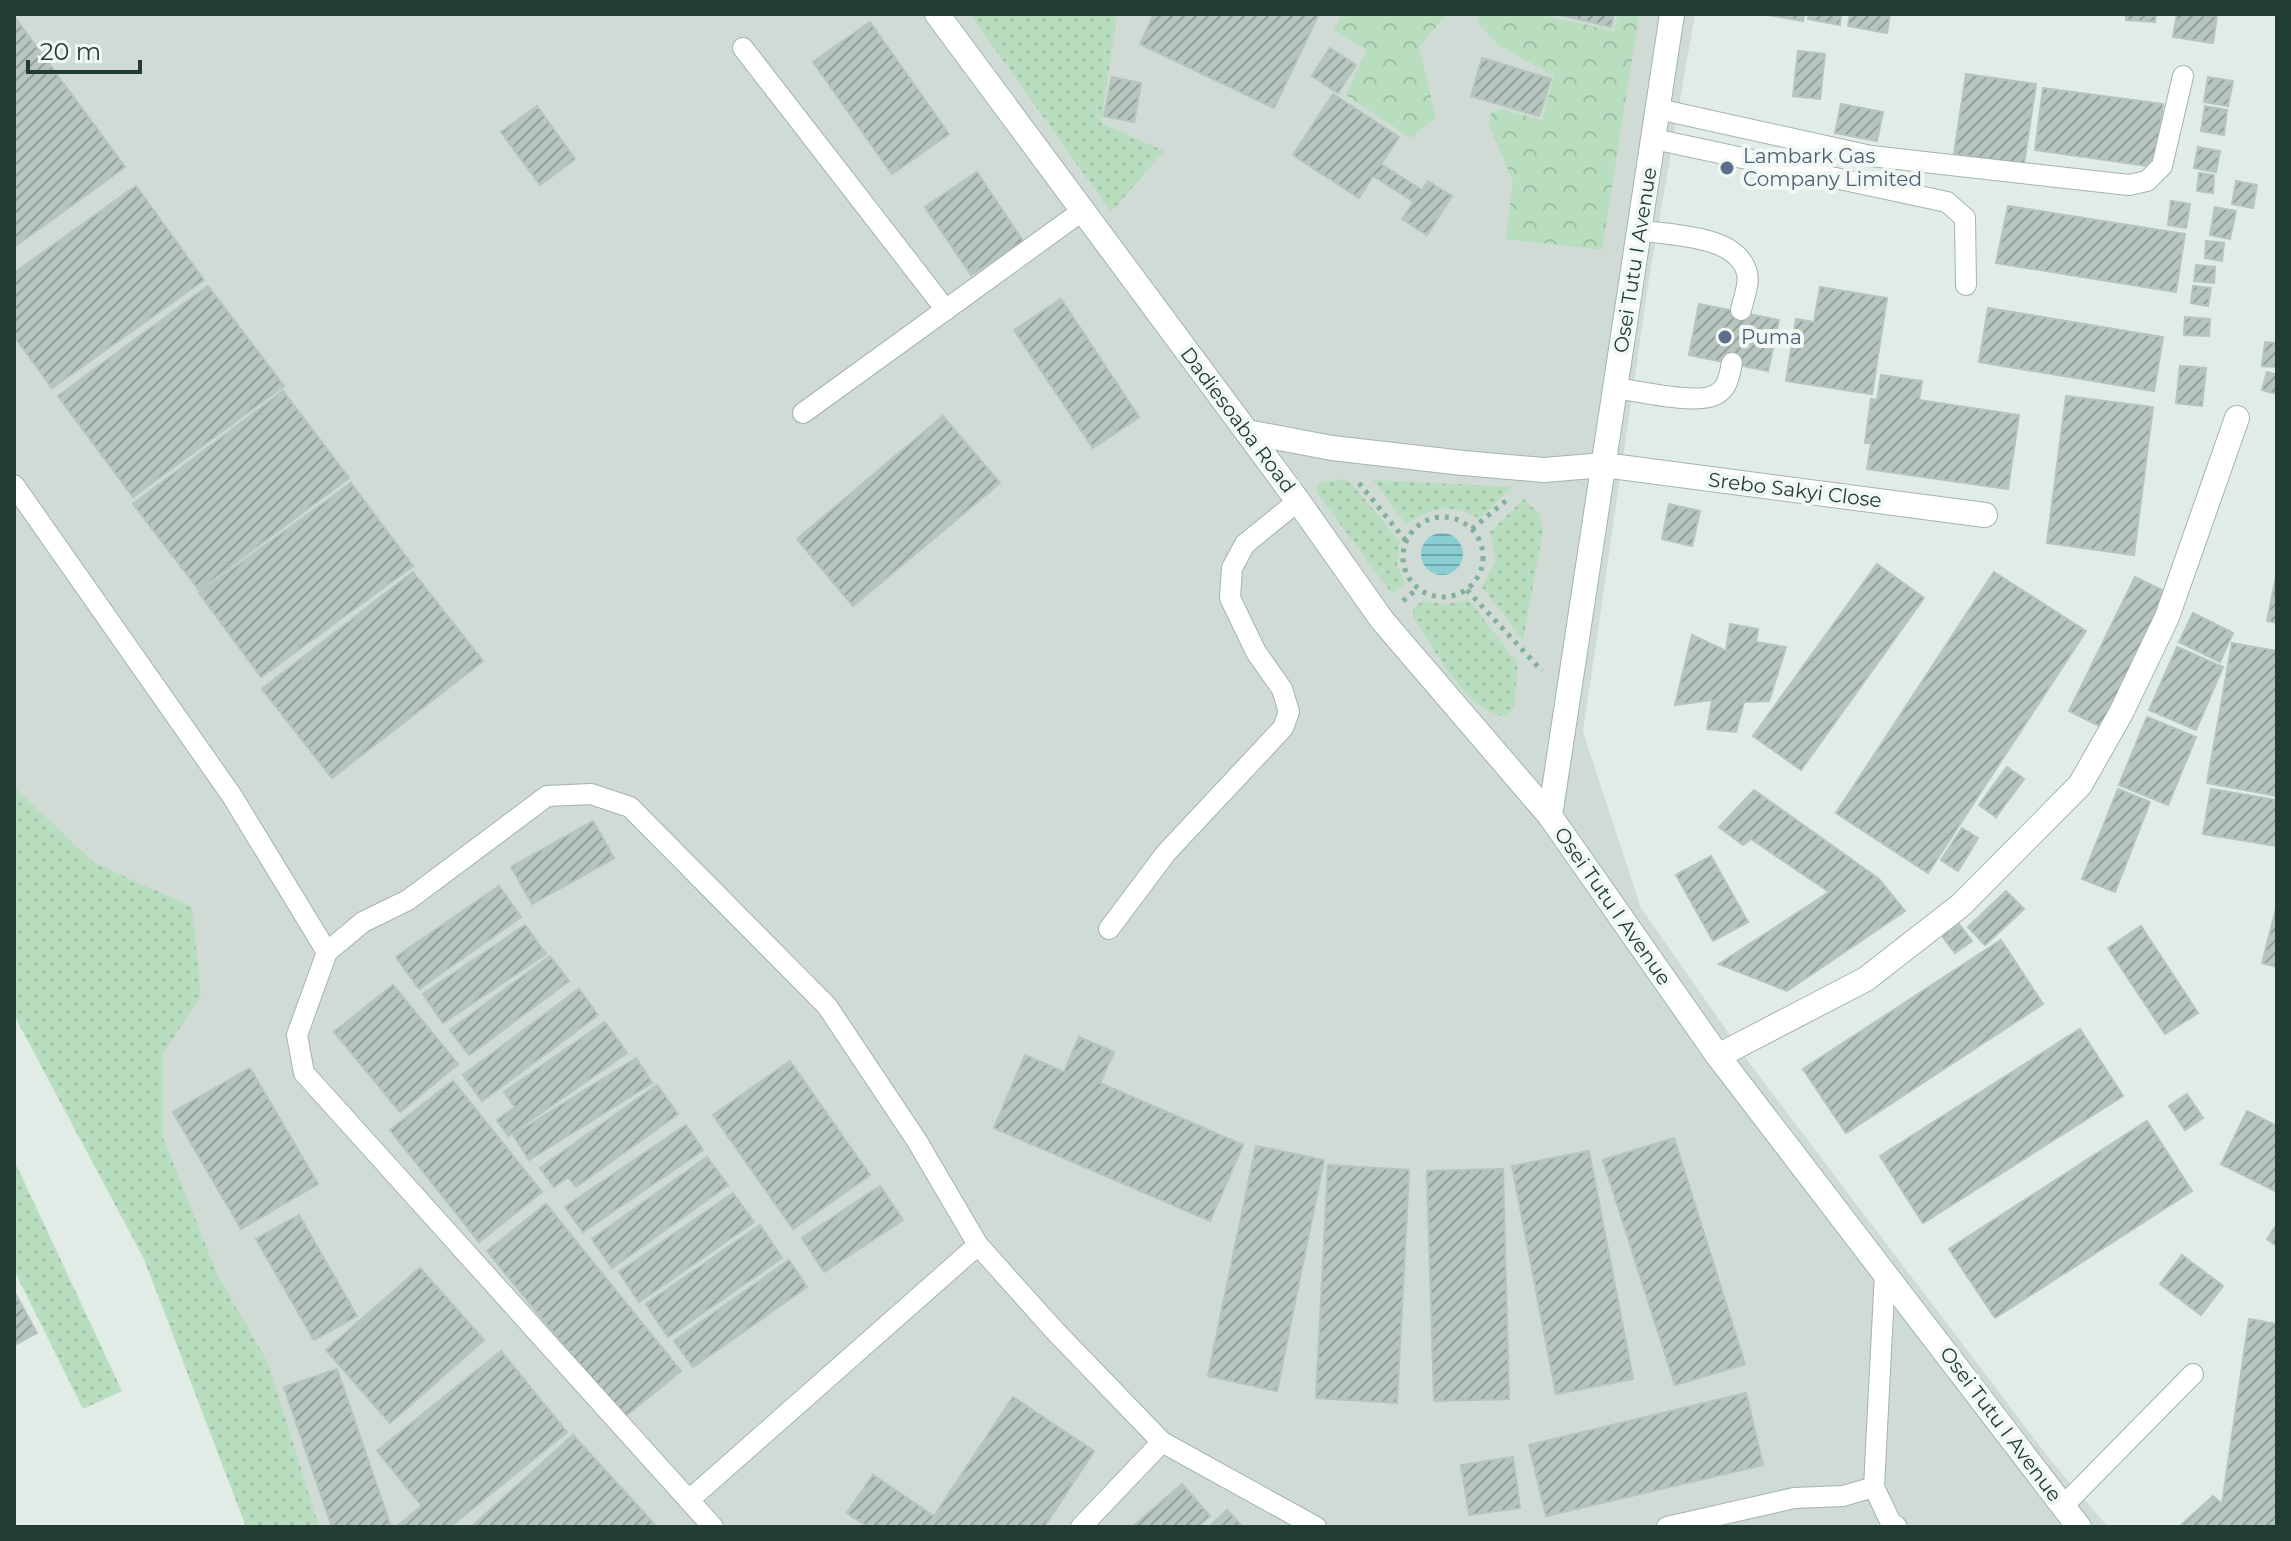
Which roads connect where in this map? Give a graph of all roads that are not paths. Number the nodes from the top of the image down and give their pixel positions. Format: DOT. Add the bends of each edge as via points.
graph roads {
  1 [pos="937,14"];
  2 [pos="1672,14"];
  3 [pos="743,48"];
  4 [pos="2183,76"];
  5 [pos="1658,109"];
  6 [pos="1654,139"];
  7 [pos="1082,211"];
  8 [pos="1639,230"];
  9 [pos="1966,285"];
  10 [pos="946,310"];
  11 [pos="1741,310"];
  12 [pos="1732,363"];
  13 [pos="1615,388"];
  14 [pos="803,413"];
  15 [pos="2237,418"];
  16 [pos="1247,432"];
  17 [pos="1604,465"];
  18 [pos="14,485"];
  19 [pos="1298,501"];
  20 [pos="1985,515"];
  21 [pos="1550,816"];
  22 [pos="1109,929"];
  23 [pos="327,952"];
  24 [pos="1718,1056"];
  25 [pos="978,1245"];
  26 [pos="1885,1273"];
  27 [pos="2193,1374"];
  28 [pos="1162,1442"];
  29 [pos="1874,1487"];
  30 [pos="689,1500"];
  31 [pos="2063,1506"];
  32 [pos="1891,1525"];
  33 [pos="713,1527"];
  34 [pos="1081,1527"];
  35 [pos="1316,1527"];
  36 [pos="1667,1527"];
  37 [pos="2079,1527"];
  1 -- 7 [label="street, Dadiesoaba Road"];
  2 -- 5 [label="street, Osei Tutu I Avenue"];
  3 -- 10 [label="lane"];
  4 -- 5 [label="lane" via="2162,166 2147,181 2129,185 1871,156"];
  5 -- 6 [label="street, Osei Tutu I Avenue"];
  6 -- 8 [label="street, Osei Tutu I Avenue"];
  6 -- 9 [label="lane" via="1947,202 1965,218"];
  7 -- 10 [label="lane"];
  7 -- 16 [label="street, Dadiesoaba Road"];
  8 -- 11 [label="lane" via="1723,245 1739,257 1749,275"];
  8 -- 13 [label="street, Osei Tutu I Avenue"];
  10 -- 14 [label="lane"];
  12 -- 13 [label="lane" via="1727,384 1717,395 1702,399"];
  13 -- 17 [label="street, Osei Tutu I Avenue"];
  15 -- 24 [label="street" via="2167,617 2080,785 1961,905 1866,979"];
  16 -- 17 [label="street, Srebo Sakyi Close" via="1332,448 1544,470"];
  16 -- 19 [label="street, Dadiesoaba Road"];
  17 -- 20 [label="street, Srebo Sakyi Close"];
  17 -- 21 [label="street, Osei Tutu I Avenue"];
  18 -- 23 [label="lane" via="232,796"];
  19 -- 21 [label="street, Dadiesoaba Road" via="1382,620"];
  19 -- 22 [label="lane" via="1245,544 1232,568 1230,598 1256,652 1282,689 1289,712 1283,728 1166,853"];
  21 -- 24 [label="street, Osei Tutu I Avenue"];
  23 -- 25 [label="lane" via="363,922 408,900 547,796 591,794 630,807 827,1006"];
  23 -- 30 [label="lane" via="297,1035 304,1073"];
  24 -- 26 [label="street, Osei Tutu I Avenue"];
  25 -- 28 [label="lane"];
  25 -- 30 [label="lane"];
  26 -- 29 [label="lane"];
  26 -- 31 [label="street, Osei Tutu I Avenue"];
  27 -- 31 [label="lane"];
  28 -- 34 [label="lane"];
  28 -- 35 [label="lane"];
  29 -- 32 [label="lane"];
  29 -- 36 [label="lane" via="1843,1496 1794,1498"];
  30 -- 33 [label="lane"];
  31 -- 37 [label="street, Osei Tutu I Avenue"];
}
